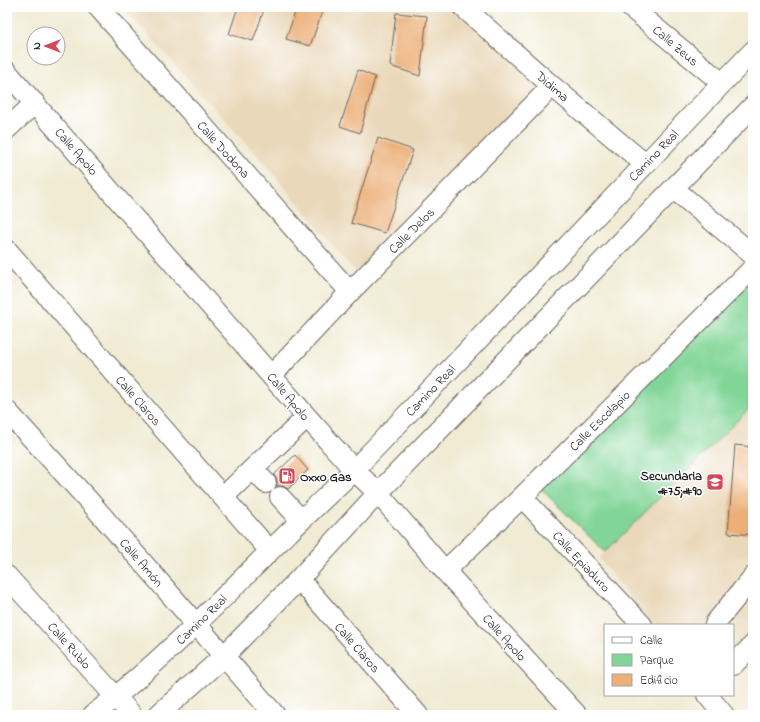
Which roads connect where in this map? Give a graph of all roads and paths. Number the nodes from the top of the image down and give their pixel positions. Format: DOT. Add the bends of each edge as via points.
graph roads {
  1 [pos="98,7"];
  2 [pos="462,7"];
  3 [pos="630,7"];
  4 [pos="753,51"];
  5 [pos="7,72"];
  6 [pos="722,83"];
  7 [pos="552,86"];
  8 [pos="35,103"];
  9 [pos="751,112"];
  10 [pos="7,129"];
  11 [pos="644,164"];
  12 [pos="674,189"];
  13 [pos="7,250"];
  14 [pos="753,255"];
  15 [pos="753,268"];
  16 [pos="350,292"];
  17 [pos="272,375"];
  18 [pos="7,411"];
  19 [pos="307,417"];
  20 [pos="252,469"];
  21 [pos="354,470"];
  22 [pos="266,483"];
  23 [pos="378,493"];
  24 [pos="223,497"];
  25 [pos="280,497"];
  26 [pos="522,497"];
  27 [pos="301,520"];
  28 [pos="270,551"];
  29 [pos="444,571"];
  30 [pos="7,576"];
  31 [pos="753,577"];
  32 [pos="299,579"];
  33 [pos="197,624"];
  34 [pos="641,624"];
  35 [pos="715,624"];
  36 [pos="753,645"];
  37 [pos="224,656"];
  38 [pos="734,664"];
  39 [pos="708,696"];
  40 [pos="116,697"];
  41 [pos="93,715"];
  42 [pos="132,715"];
  43 [pos="158,715"];
  44 [pos="275,715"];
  45 [pos="418,715"];
  46 [pos="577,715"];
  47 [pos="724,715"];
  1 -- 16 [label="street, Calle Dodona"];
  2 -- 7 [label="street, Didima"];
  3 -- 6 [label="street, Calle Zeus"];
  4 -- 6 [label="street, Camino Real"];
  5 -- 8 [label="street, Calle Apolo"];
  6 -- 11 [label="street, Camino Real"];
  7 -- 11 [label="street, Didima"];
  7 -- 16 [label="street, Calle Delos"];
  8 -- 10 [label="street"];
  8 -- 17 [label="street, Calle Apolo"];
  9 -- 12 [label="street"];
  11 -- 21 [label="street, Camino Real"];
  12 -- 14 [label="street"];
  12 -- 23 [label="street"];
  13 -- 24 [label="street, Calle Claros"];
  15 -- 26 [label="street, Calle Escolapio"];
  16 -- 17 [label="street, Calle Delos"];
  17 -- 19 [label="street, Calle Apolo"];
  18 -- 33 [label="street, Calle Amón"];
  19 -- 20 [label="street"];
  19 -- 21 [label="street, Calle Apolo"];
  20 -- 22 [label="street"];
  20 -- 24 [label="street"];
  21 -- 23 [label="street, Calle Apolo"];
  21 -- 27 [label="street, Camino Real"];
  23 -- 29 [label="street, Calle Apolo"];
  23 -- 32 [label="street"];
  24 -- 28 [label="street, Calle Claros"];
  25 -- 27 [label="street"];
  26 -- 29 [label="street, Calle Escolapio"];
  26 -- 34 [label="street, Calle Epiaduro"];
  27 -- 28 [label="street, Camino Real"];
  28 -- 33 [label="street, Camino Real"];
  29 -- 46 [label="street, Calle Apolo"];
  30 -- 40 [label="street, Calle Rublo"];
  31 -- 35 [label="street"];
  32 -- 37 [label="street"];
  32 -- 45 [label="street, Calle Claros"];
  33 -- 37 [label="street, Calle Amón"];
  33 -- 40 [label="street, Camino Real"];
  36 -- 38 [label="street"];
  37 -- 43 [label="street"];
  37 -- 44 [label="street, Calle Amón"];
  39 -- 47 [label="street"];
  40 -- 41 [label="street, Camino Real"];
  40 -- 42 [label="street, Calle Rublo"];
}
